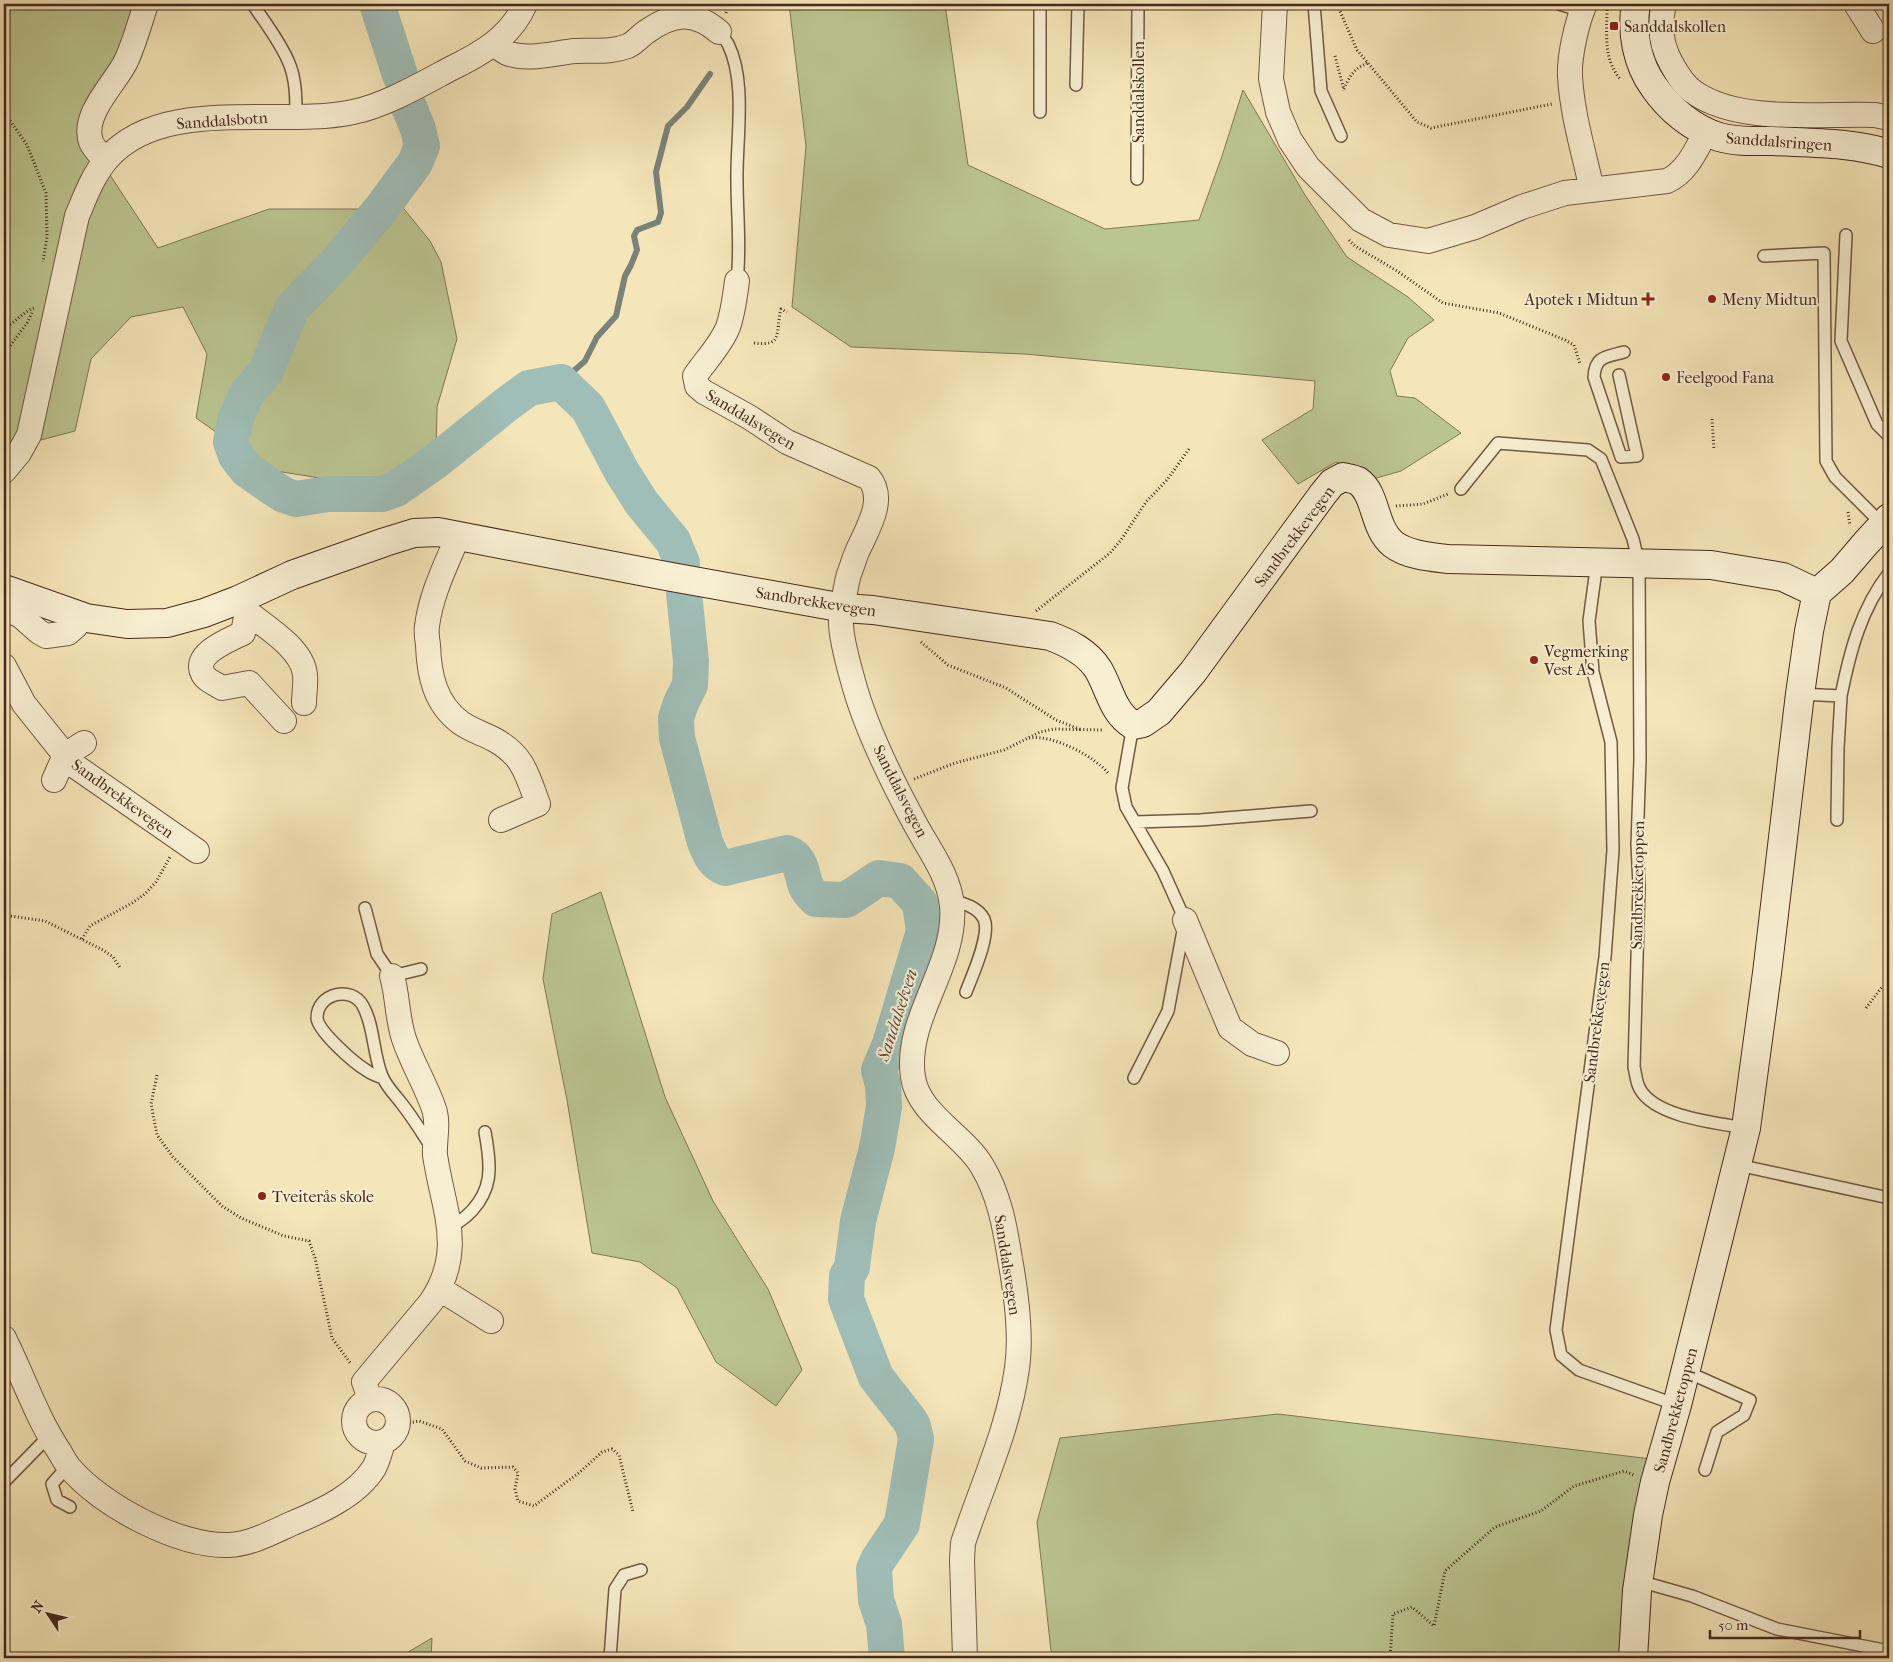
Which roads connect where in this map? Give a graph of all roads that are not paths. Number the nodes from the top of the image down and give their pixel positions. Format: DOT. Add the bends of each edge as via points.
graph roads {
  1 [pos="146,4"];
  2 [pos="525,4"];
  3 [pos="1040,4"];
  4 [pos="1078,4"];
  5 [pos="1138,4"];
  6 [pos="1275,4"];
  7 [pos="1314,4"];
  8 [pos="1559,4"];
  9 [pos="1636,4"];
  10 [pos="1664,4"];
  11 [pos="1856,4"];
  12 [pos="254,6"];
  13 [pos="1583,7"];
  14 [pos="1873,31"];
  15 [pos="718,32"];
  16 [pos="495,44"];
  17 [pos="1076,85"];
  18 [pos="1040,112"];
  19 [pos="296,117"];
  20 [pos="1889,118"];
  21 [pos="1706,132"];
  22 [pos="1342,136"];
  23 [pos="1889,154"];
  24 [pos="106,160"];
  25 [pos="1137,180"];
  26 [pos="1592,190"];
  27 [pos="1846,235"];
  28 [pos="1764,256"];
  29 [pos="737,281"];
  30 [pos="1624,352"];
  31 [pos="1619,376"];
  32 [pos="1889,436"];
  33 [pos="4,471"];
  34 [pos="1461,489"];
  35 [pos="1886,521"];
  36 [pos="458,536"];
  37 [pos="1597,562"];
  38 [pos="1639,564"];
  39 [pos="1889,573"];
  40 [pos="4,589"];
  41 [pos="1817,593"];
  42 [pos="243,606"];
  43 [pos="4,608"];
  44 [pos="844,608"];
  45 [pos="79,616"];
  46 [pos="4,666"];
  47 [pos="1800,694"];
  48 [pos="1841,696"];
  49 [pos="304,702"];
  50 [pos="284,721"];
  51 [pos="1133,725"];
  52 [pos="74,749"];
  53 [pos="54,780"];
  54 [pos="1311,811"];
  55 [pos="501,820"];
  56 [pos="1837,820"];
  57 [pos="1135,822"];
  58 [pos="188,845"];
  59 [pos="951,900"];
  60 [pos="365,908"];
  61 [pos="1185,920"];
  62 [pos="421,969"];
  63 [pos="392,976"];
  64 [pos="966,992"];
  65 [pos="1277,1053"];
  66 [pos="383,1078"];
  67 [pos="1134,1078"];
  68 [pos="1746,1128"];
  69 [pos="485,1132"];
  70 [pos="435,1154"];
  71 [pos="1738,1165"];
  72 [pos="1889,1198"];
  73 [pos="450,1227"];
  74 [pos="440,1289"];
  75 [pos="491,1321"];
  76 [pos="4,1338"];
  77 [pos="1685,1371"];
  78 [pos="367,1391"];
  79 [pos="1677,1405"];
  80 [pos="49,1436"];
  81 [pos="383,1443"];
  82 [pos="68,1466"];
  83 [pos="1705,1470"];
  84 [pos="4,1482"];
  85 [pos="70,1507"];
  86 [pos="641,1570"];
  87 [pos="1639,1581"];
  88 [pos="1889,1651"];
  89 [pos="610,1658"];
  90 [pos="965,1658"];
  91 [pos="1633,1658"];
  1 -- 24 [label="street" via="127,60 102,94 93,116 91,141"];
  2 -- 16 [label="street, Sanddalsbotn" via="508,32"];
  3 -- 18 [label="lane"];
  4 -- 17 [label="lane"];
  5 -- 25 [label="lane, Sanddalskollen"];
  6 -- 26 [label="street" via="1272,79 1278,112 1290,140 1308,167 1361,220 1389,235 1428,241 1565,193"];
  7 -- 22 [label="lane" via="1321,91"];
  8 -- 13 [label="lane"];
  9 -- 21 [label="street, Sanddalsringen" via="1634,33 1639,59 1650,83 1670,106"];
  10 -- 20 [label="street, Sanddalsringen" via="1661,30 1668,58 1694,93 1720,106 1750,113"];
  11 -- 14 [label="street"];
  12 -- 19 [label="lane" via="290,63"];
  13 -- 26 [label="street" via="1576,27 1569,74"];
  15 -- 16 [label="street, Sanddalsvegen" via="707,22 680,16 666,20 631,45 615,50 528,56 506,53"];
  15 -- 29 [label="lane, Sanddalsvegen" via="728,44 739,92"];
  16 -- 19 [label="street, Sanddalsbotn" via="462,64 373,106 353,112"];
  19 -- 24 [label="street, Sanddalsbotn" via="260,116 172,123 134,138"];
  21 -- 23 [label="street, Sanddalsringen" via="1735,140 1832,143"];
  21 -- 26 [label="street" via="1684,170 1676,177 1667,181"];
  24 -- 33 [label="street, Sanddalsbotn" via="88,189 77,216 29,435"];
  27 -- 32 [label="lane" via="1841,341 1878,424"];
  28 -- 35 [label="lane" via="1824,254 1826,461 1834,477"];
  29 -- 44 [label="street, Sanddalsvegen" via="728,327 695,376 697,386 787,442 869,478 874,484 874,511 850,571"];
  30 -- 31 [label="lane" via="1602,358 1595,366 1594,377 1621,458 1638,456"];
  34 -- 38 [label="lane, Sandbrekketoppen" via="1498,442 1588,450 1600,459 1633,539"];
  35 -- 41 [label="street" via="1842,571"];
  36 -- 42 [label="street, Sandbrekkevegen" via="427,532 392,540 292,575"];
  36 -- 44 [label="street, Sandbrekkevegen"];
  36 -- 55 [label="street" via="437,587 427,627 428,661 434,687 444,707 461,723 515,754 526,771 538,804"];
  37 -- 38 [label="street, Sandbrekkevegen"];
  37 -- 51 [label="street, Sandbrekkevegen" via="1448,559 1394,545 1383,535 1364,487 1356,480 1343,477 1332,483 1160,712 1143,723"];
  37 -- 79 [label="lane, Sandbrekkevegen" via="1589,621 1593,672 1611,742 1613,850 1605,957 1556,1330 1560,1355 1579,1370"];
  38 -- 41 [label="street, Sandbrekkevegen" via="1711,565 1783,577"];
  38 -- 68 [label="lane, Sandbrekketoppen" via="1639,886 1634,1067 1639,1089 1660,1108"];
  39 -- 48 [label="lane" via="1863,616"];
  40 -- 45 [label="street, Sandbrekkevegen"];
  41 -- 47 [label="street, Sandbrekketoppen"];
  42 -- 45 [label="street, Sandbrekkevegen" via="167,623 127,624"];
  42 -- 49 [label="street" via="299,657 305,673"];
  42 -- 50 [label="street" via="243,633 207,652 202,660 203,675 222,688 249,684"];
  43 -- 45 [label="street" via="21,616 46,636 68,633 76,626"];
  44 -- 51 [label="street, Sandbrekkevegen" via="1050,636 1070,644 1098,669 1116,708 1124,720"];
  44 -- 59 [label="street, Sanddalsvegen" via="841,623 853,682 898,791 941,870"];
  46 -- 52 [label="street, Sandbrekkevegen" via="24,704"];
  47 -- 48 [label="lane"];
  47 -- 68 [label="street, Sandbrekketoppen"];
  48 -- 56 [label="lane"];
  51 -- 57 [label="lane" via="1122,788 1126,807"];
  52 -- 53 [label="street"];
  52 -- 58 [label="street, Sandbrekkevegen" via="72,764"];
  54 -- 57 [label="lane"];
  57 -- 61 [label="lane" via="1163,871"];
  59 -- 64 [label="lane" via="978,912 986,926"];
  59 -- 90 [label="street, Sanddalsvegen" via="951,932 946,952 914,1040 913,1078 916,1091 926,1106 983,1167 997,1200 1013,1278 1019,1340 1018,1365 1005,1423 963,1542"];
  60 -- 63 [label="lane" via="377,954"];
  61 -- 65 [label="street" via="1230,1028 1252,1044"];
  61 -- 67 [label="lane" via="1168,1011"];
  62 -- 63 [label="lane"];
  63 -- 70 [label="street" via="404,1039 435,1112"];
  66 -- 66 [label="lane" via="362,1003 341,993 328,997 318,1012 320,1028 360,1066"];
  66 -- 70 [label="lane"];
  68 -- 71 [label="street, Sandbrekketoppen"];
  69 -- 73 [label="lane" via="488,1182 478,1204 462,1221"];
  70 -- 73 [label="street"];
  71 -- 72 [label="lane"];
  71 -- 77 [label="street, Sandbrekketoppen"];
  73 -- 74 [label="street" via="450,1258"];
  74 -- 75 [label="street"];
  74 -- 78 [label="street"];
  76 -- 80 [label="street"];
  77 -- 79 [label="street, Sandbrekketoppen"];
  77 -- 83 [label="lane" via="1750,1400 1744,1415 1717,1432"];
  78 -- 81 [label="street" via="354,1416 355,1428 361,1438 371,1443"];
  78 -- 81 [label="street" via="392,1404 398,1414 399,1425 393,1436"];
  79 -- 87 [label="street, Sandbrekketoppen" via="1655,1482"];
  80 -- 82 [label="street"];
  80 -- 84 [label="lane"];
  81 -- 82 [label="street" via="374,1468 347,1495 271,1533 230,1545 207,1544 136,1518 107,1500"];
  82 -- 85 [label="lane" via="52,1484 57,1500"];
  86 -- 89 [label="lane" via="624,1574 615,1589"];
  87 -- 88 [label="lane" via="1692,1596 1777,1629"];
  87 -- 91 [label="street, Sandbrekketoppen"];
}
